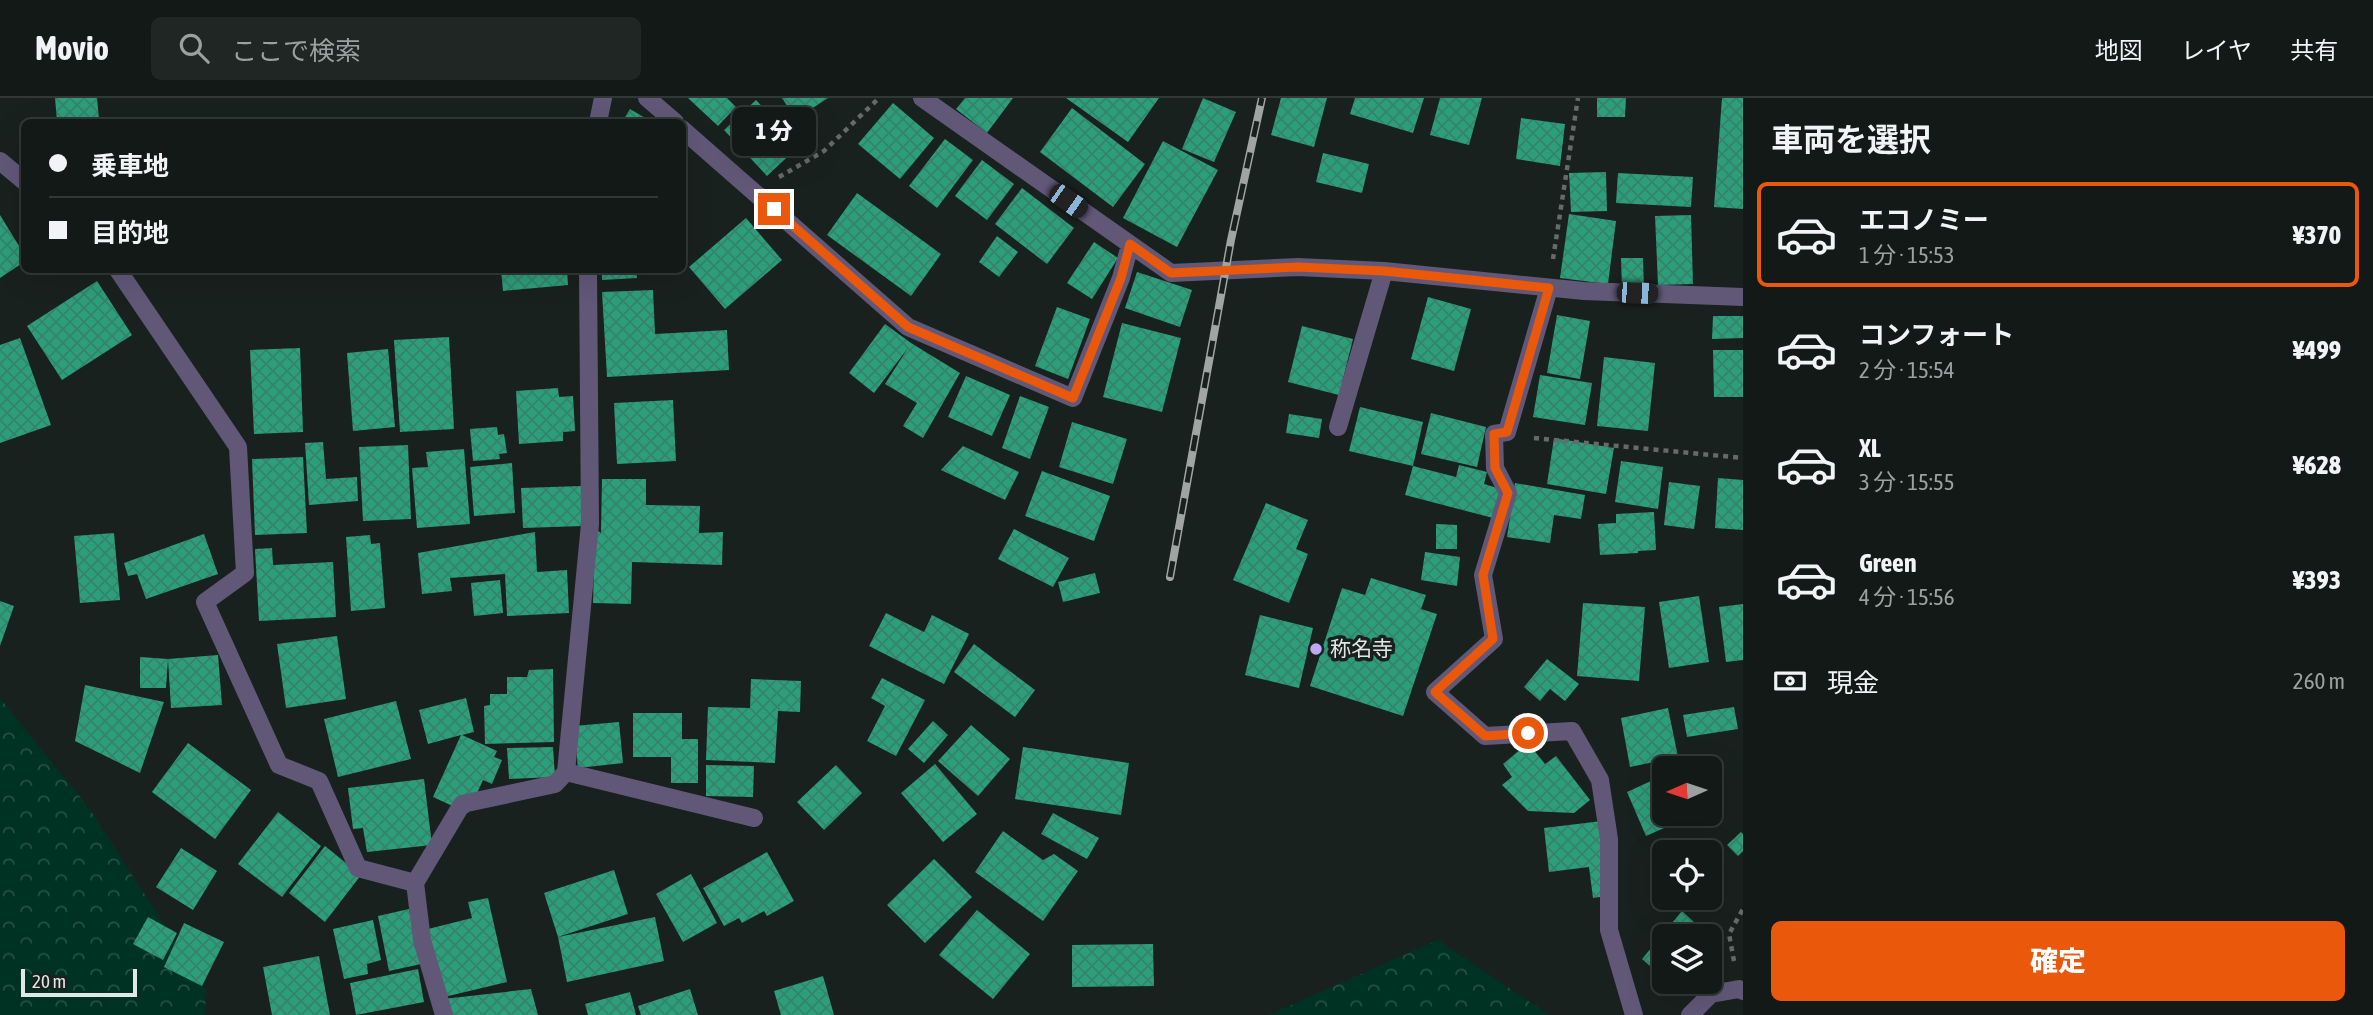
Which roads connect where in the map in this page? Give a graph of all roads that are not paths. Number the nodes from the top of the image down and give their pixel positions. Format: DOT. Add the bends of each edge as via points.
graph roads {
  1 [pos="603,98"];
  2 [pos="647,98"];
  3 [pos="922,98"];
  4 [pos="599,119"];
  5 [pos="672,119"];
  6 [pos="686,132"];
  7 [pos="0,161"];
  8 [pos="21,178"];
  9 [pos="1130,244"];
  10 [pos="1384,271"];
  11 [pos="120,273"];
  12 [pos="588,273"];
  13 [pos="1549,288"];
  14 [pos="1743,298"];
  15 [pos="1338,428"];
  16 [pos="566,772"];
  17 [pos="754,818"];
  18 [pos="415,883"];
  19 [pos="1741,990"];
  20 [pos="444,1015"];
  21 [pos="1634,1015"];
  22 [pos="1690,1015"];
  1 -- 4 [label="street"];
  2 -- 5 [label="street"];
  3 -- 9 [label="street"];
  6 -- 9 [label="street" via="908,327 1073,398"];
  7 -- 8 [label="street"];
  9 -- 10 [label="street" via="1171,273 1298,267"];
  10 -- 13 [label="street"];
  10 -- 15 [label="street"];
  11 -- 18 [label="street" via="238,447 246,573 205,602 279,765 318,781 358,868"];
  12 -- 16 [label="street" via="590,524"];
  13 -- 14 [label="street"];
  13 -- 21 [label="street" via="1507,432 1494,434 1495,468 1508,493 1483,575 1493,639 1435,692 1485,736 1572,730 1600,780 1609,839 1609,930"];
  16 -- 17 [label="street"];
  16 -- 18 [label="street" via="555,784 462,804"];
  18 -- 20 [label="street" via="422,940"];
  19 -- 22 [label="street" via="1711,994"];
}
